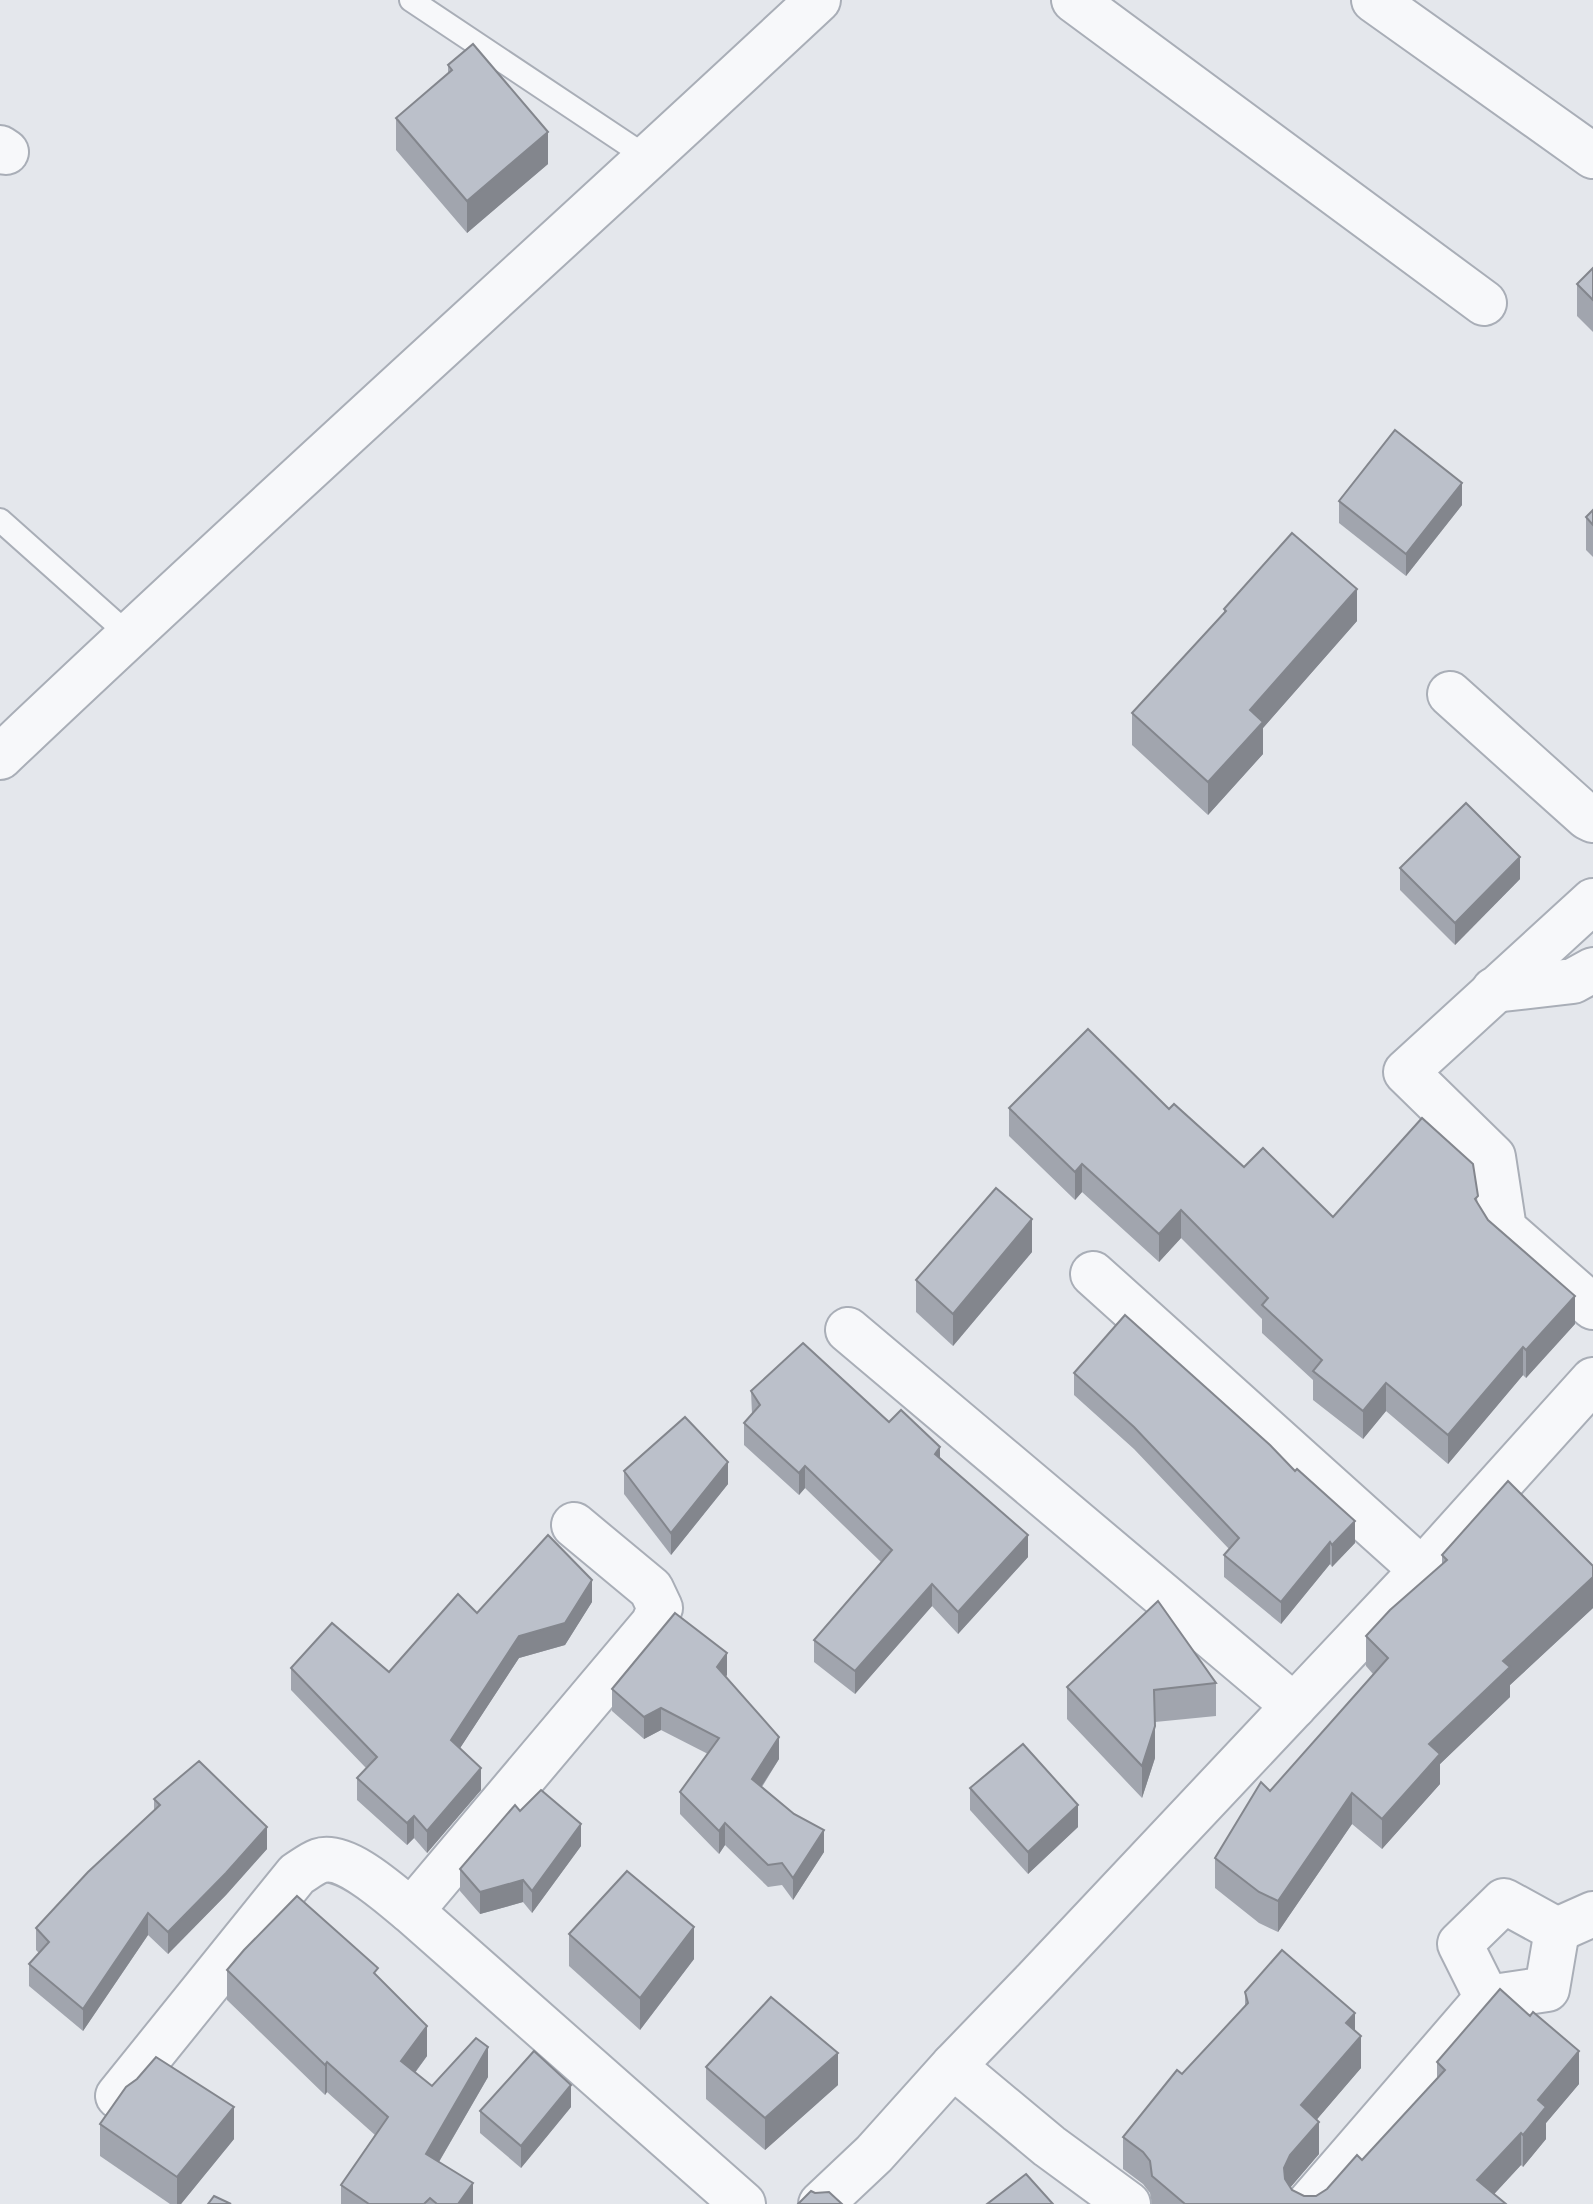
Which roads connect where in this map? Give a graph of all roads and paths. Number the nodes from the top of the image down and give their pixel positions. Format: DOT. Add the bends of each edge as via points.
graph roads {
  1 [pos="411,0"];
  2 [pos="818,0"];
  3 [pos="1074,0"];
  4 [pos="1374,0"];
  5 [pos="1593,156"];
  6 [pos="648,158"];
  7 [pos="1484,303"];
  8 [pos="0,520"];
  9 [pos="129,635"];
  10 [pos="1450,694"];
  11 [pos="0,757"];
  12 [pos="1593,820"];
  13 [pos="1593,901"];
  14 [pos="1593,970"];
  15 [pos="1494,990"];
  16 [pos="1093,1274"];
  17 [pos="1593,1307"];
  18 [pos="848,1330"];
  19 [pos="1593,1380"];
  20 [pos="574,1525"];
  21 [pos="1422,1570"];
  22 [pos="1294,1706"];
  23 [pos="411,1911"];
  24 [pos="1575,1922"];
  25 [pos="1487,1998"];
  26 [pos="953,2066"];
  27 [pos="118,2096"];
  28 [pos="743,2204"];
  29 [pos="821,2204"];
  30 [pos="1128,2204"];
  31 [pos="1309,2204"];
  1 -- 6 [label="lane"];
  2 -- 6 [label="street"];
  3 -- 7 [label="street"];
  4 -- 5 [label="street"];
  6 -- 9 [label="street"];
  8 -- 9 [label="lane"];
  9 -- 11 [label="street"];
  10 -- 12 [label="street"];
  13 -- 15 [label="street"];
  14 -- 15 [label="street" via="1573,981"];
  15 -- 17 [label="street" via="1406,1072 1493,1157 1504,1229"];
  16 -- 21 [label="street"];
  18 -- 22 [label="street"];
  19 -- 21 [label="street"];
  20 -- 23 [label="street" via="651,1589 660,1608 653,1624"];
  21 -- 22 [label="street"];
  22 -- 26 [label="street"];
  23 -- 27 [label="street" via="338,1861 321,1860 297,1874"];
  23 -- 28 [label="street"];
  24 -- 25 [label="street" via="1547,1989"];
  24 -- 25 [label="street" via="1504,1901 1460,1944"];
  25 -- 31 [label="street"];
  26 -- 29 [label="street"];
  26 -- 30 [label="street"];
}
